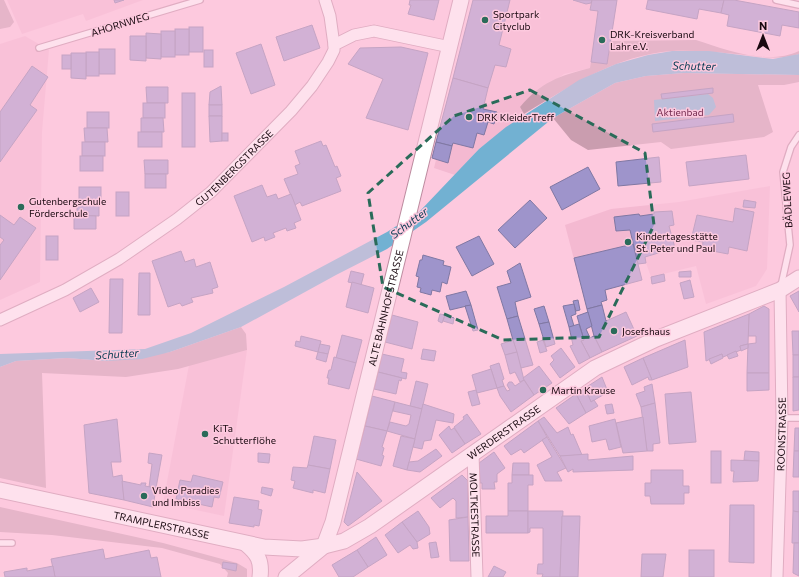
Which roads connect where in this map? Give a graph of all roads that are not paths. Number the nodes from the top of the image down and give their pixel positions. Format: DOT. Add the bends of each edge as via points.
graph roads {
  1 [pos="200,0"];
  2 [pos="325,0"];
  3 [pos="461,0"];
  4 [pos="776,0"];
  5 [pos="799,5"];
  6 [pos="334,45"];
  7 [pos="450,47"];
  8 [pos="39,48"];
  9 [pos="799,135"];
  10 [pos="799,278"];
  11 [pos="780,290"];
  12 [pos="0,320"];
  13 [pos="782,418"];
  14 [pos="799,418"];
  15 [pos="473,454"];
  16 [pos="0,490"];
  17 [pos="0,543"];
  18 [pos="12,543"];
  19 [pos="246,544"];
  20 [pos="324,546"];
  21 [pos="260,577"];
  22 [pos="286,577"];
  23 [pos="477,577"];
  24 [pos="777,577"];
  1 -- 8 [label="lane, AHORNWEG"];
  2 -- 6 [label="street"];
  3 -- 7 [label="street, ALTE BAHNHOFSTRASSE"];
  4 -- 5 [label="lane"];
  6 -- 7 [label="street" via="354,35 374,31"];
  6 -- 12 [label="street, GUTENBERGSTRASSE" via="328,62 308,91 211,192 119,259 65,290"];
  7 -- 20 [label="street, ALTE BAHNHOFSTRASSE" via="333,522"];
  9 -- 11 [label="lane, BÄDLEWEG" via="783,172 790,245"];
  10 -- 11 [label="street, WERDERSTRASSE"];
  11 -- 13 [label="street, ROONSTRASSE"];
  11 -- 15 [label="street, WERDERSTRASSE" via="656,339 595,368"];
  13 -- 14 [label="lane"];
  13 -- 24 [label="street, ROONSTRASSE"];
  15 -- 20 [label="street, WERDERSTRASSE" via="370,526 344,541"];
  15 -- 23 [label="street, MOLTKESTRASSE"];
  16 -- 19 [label="street, TRAMPLERSTRASSE"];
  17 -- 18 [label="lane"];
  19 -- 20 [label="street, TRAMPLERSTRASSE" via="264,548 302,549"];
  19 -- 21 [label="street" via="256,552 260,560"];
  20 -- 22 [label="street, WERDERSTRASSE"];
}
